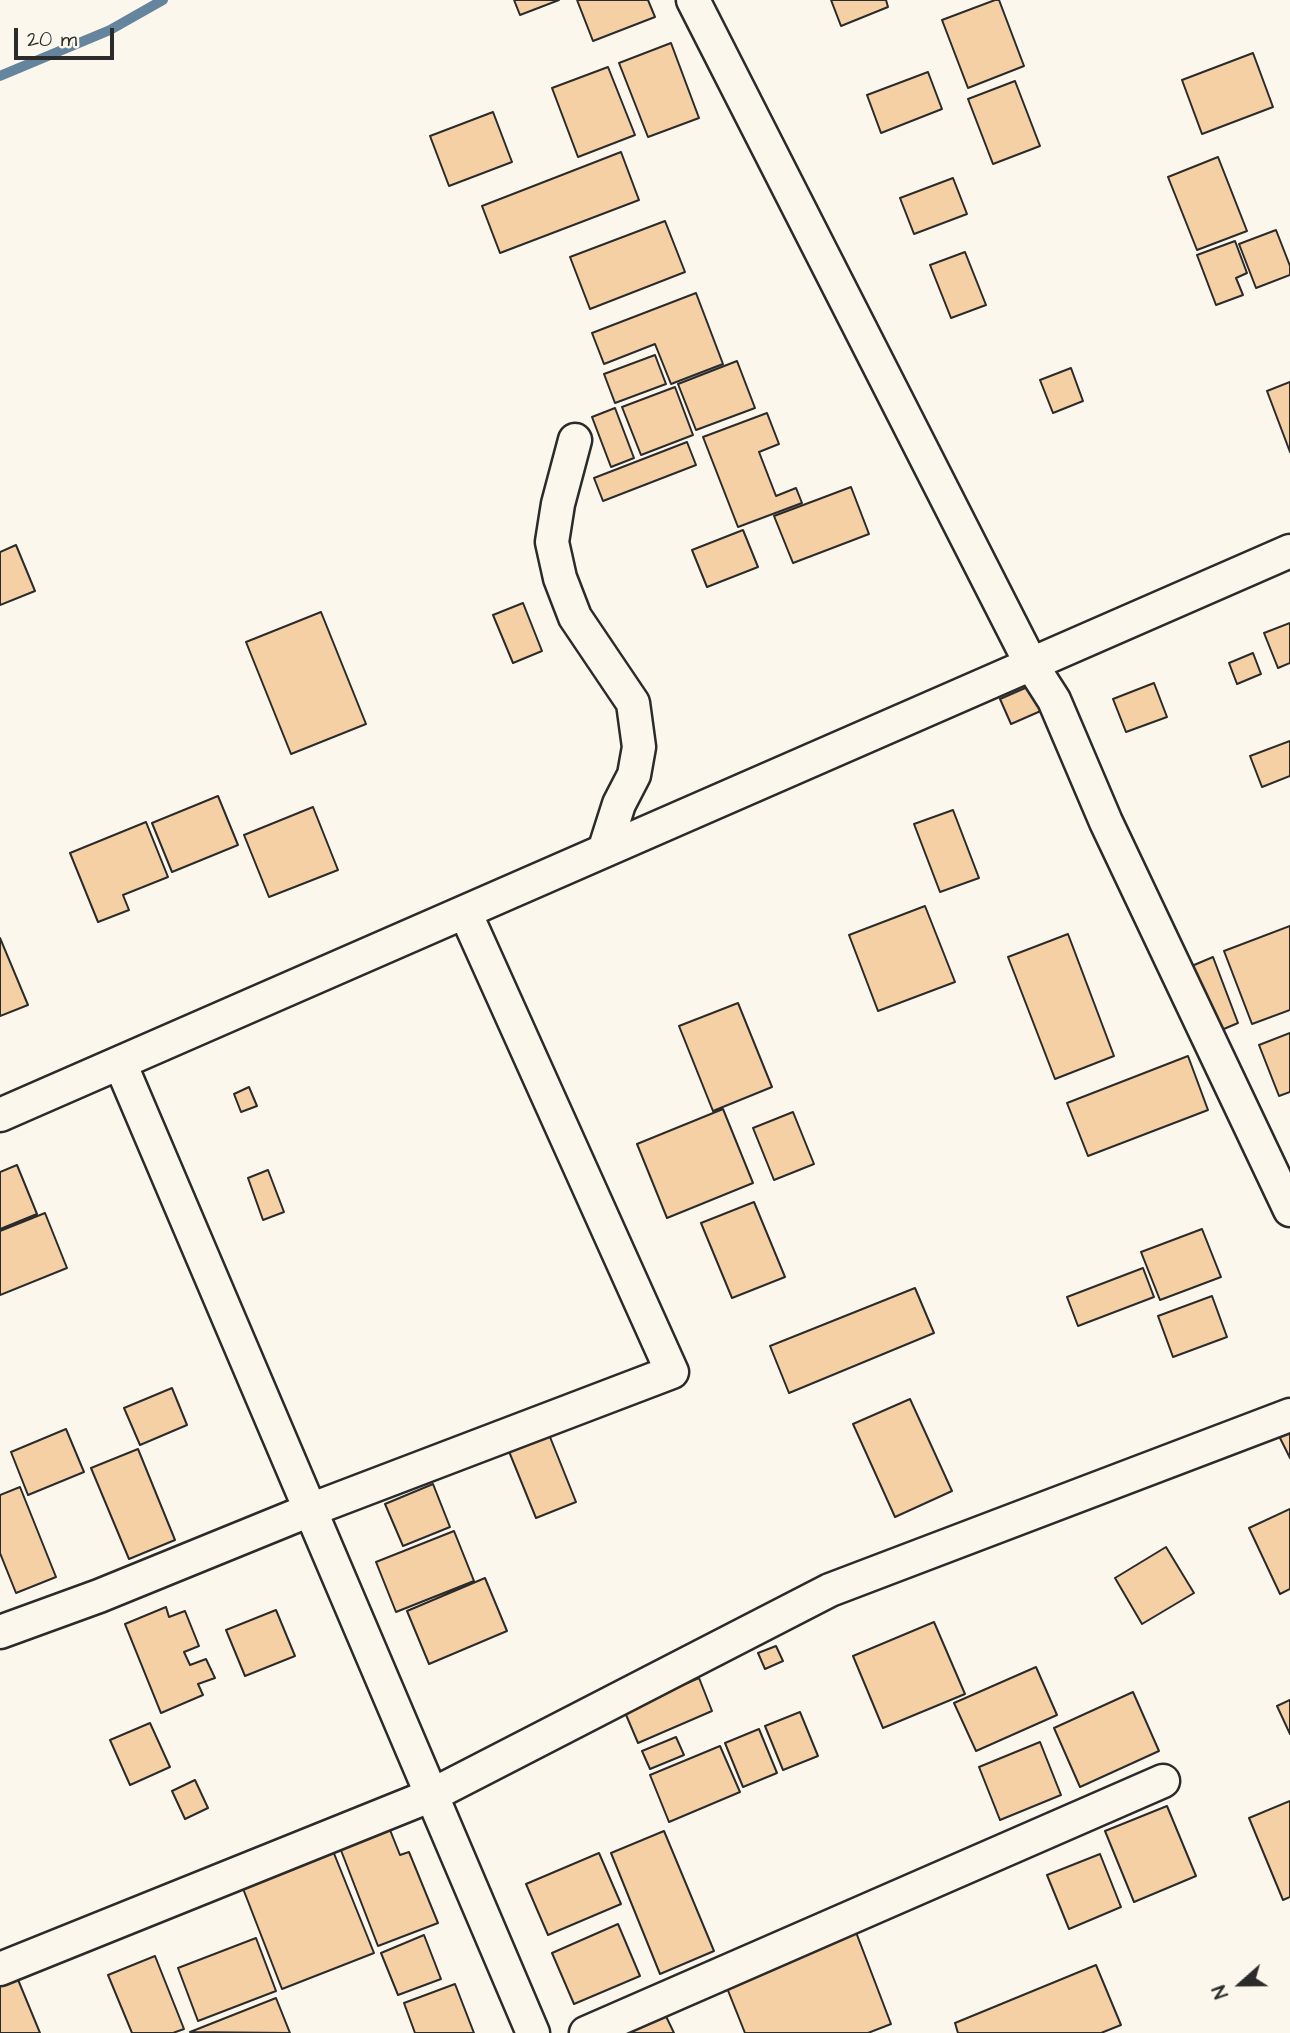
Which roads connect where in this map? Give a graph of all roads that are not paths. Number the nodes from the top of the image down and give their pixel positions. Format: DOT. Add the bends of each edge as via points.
graph roads {
  1 [pos="692,0"];
  2 [pos="575,440"];
  3 [pos="1290,551"];
  4 [pos="1031,664"];
  5 [pos="604,851"];
  6 [pos="465,912"];
  7 [pos="120,1063"];
  8 [pos="0,1115"];
  9 [pos="1290,1210"];
  10 [pos="1290,1415"];
  11 [pos="310,1510"];
  12 [pos="0,1632"];
  13 [pos="1163,1781"];
  14 [pos="432,1795"];
  15 [pos="0,1969"];
  16 [pos="533,2033"];
  17 [pos="586,2033"];
  1 -- 4 [label="street"];
  2 -- 5 [label="street" via="552,542 575,617 634,702 639,747 634,775"];
  3 -- 4 [label="street"];
  4 -- 5 [label="street"];
  4 -- 9 [label="street" via="1054,700 1105,822"];
  5 -- 6 [label="street"];
  6 -- 7 [label="street"];
  6 -- 11 [label="street" via="672,1372"];
  7 -- 8 [label="street"];
  7 -- 11 [label="street"];
  10 -- 14 [label="street" via="830,1590"];
  11 -- 12 [label="street"];
  11 -- 14 [label="street"];
  13 -- 17 [label="street"];
  14 -- 15 [label="street"];
  14 -- 16 [label="street"];
}
